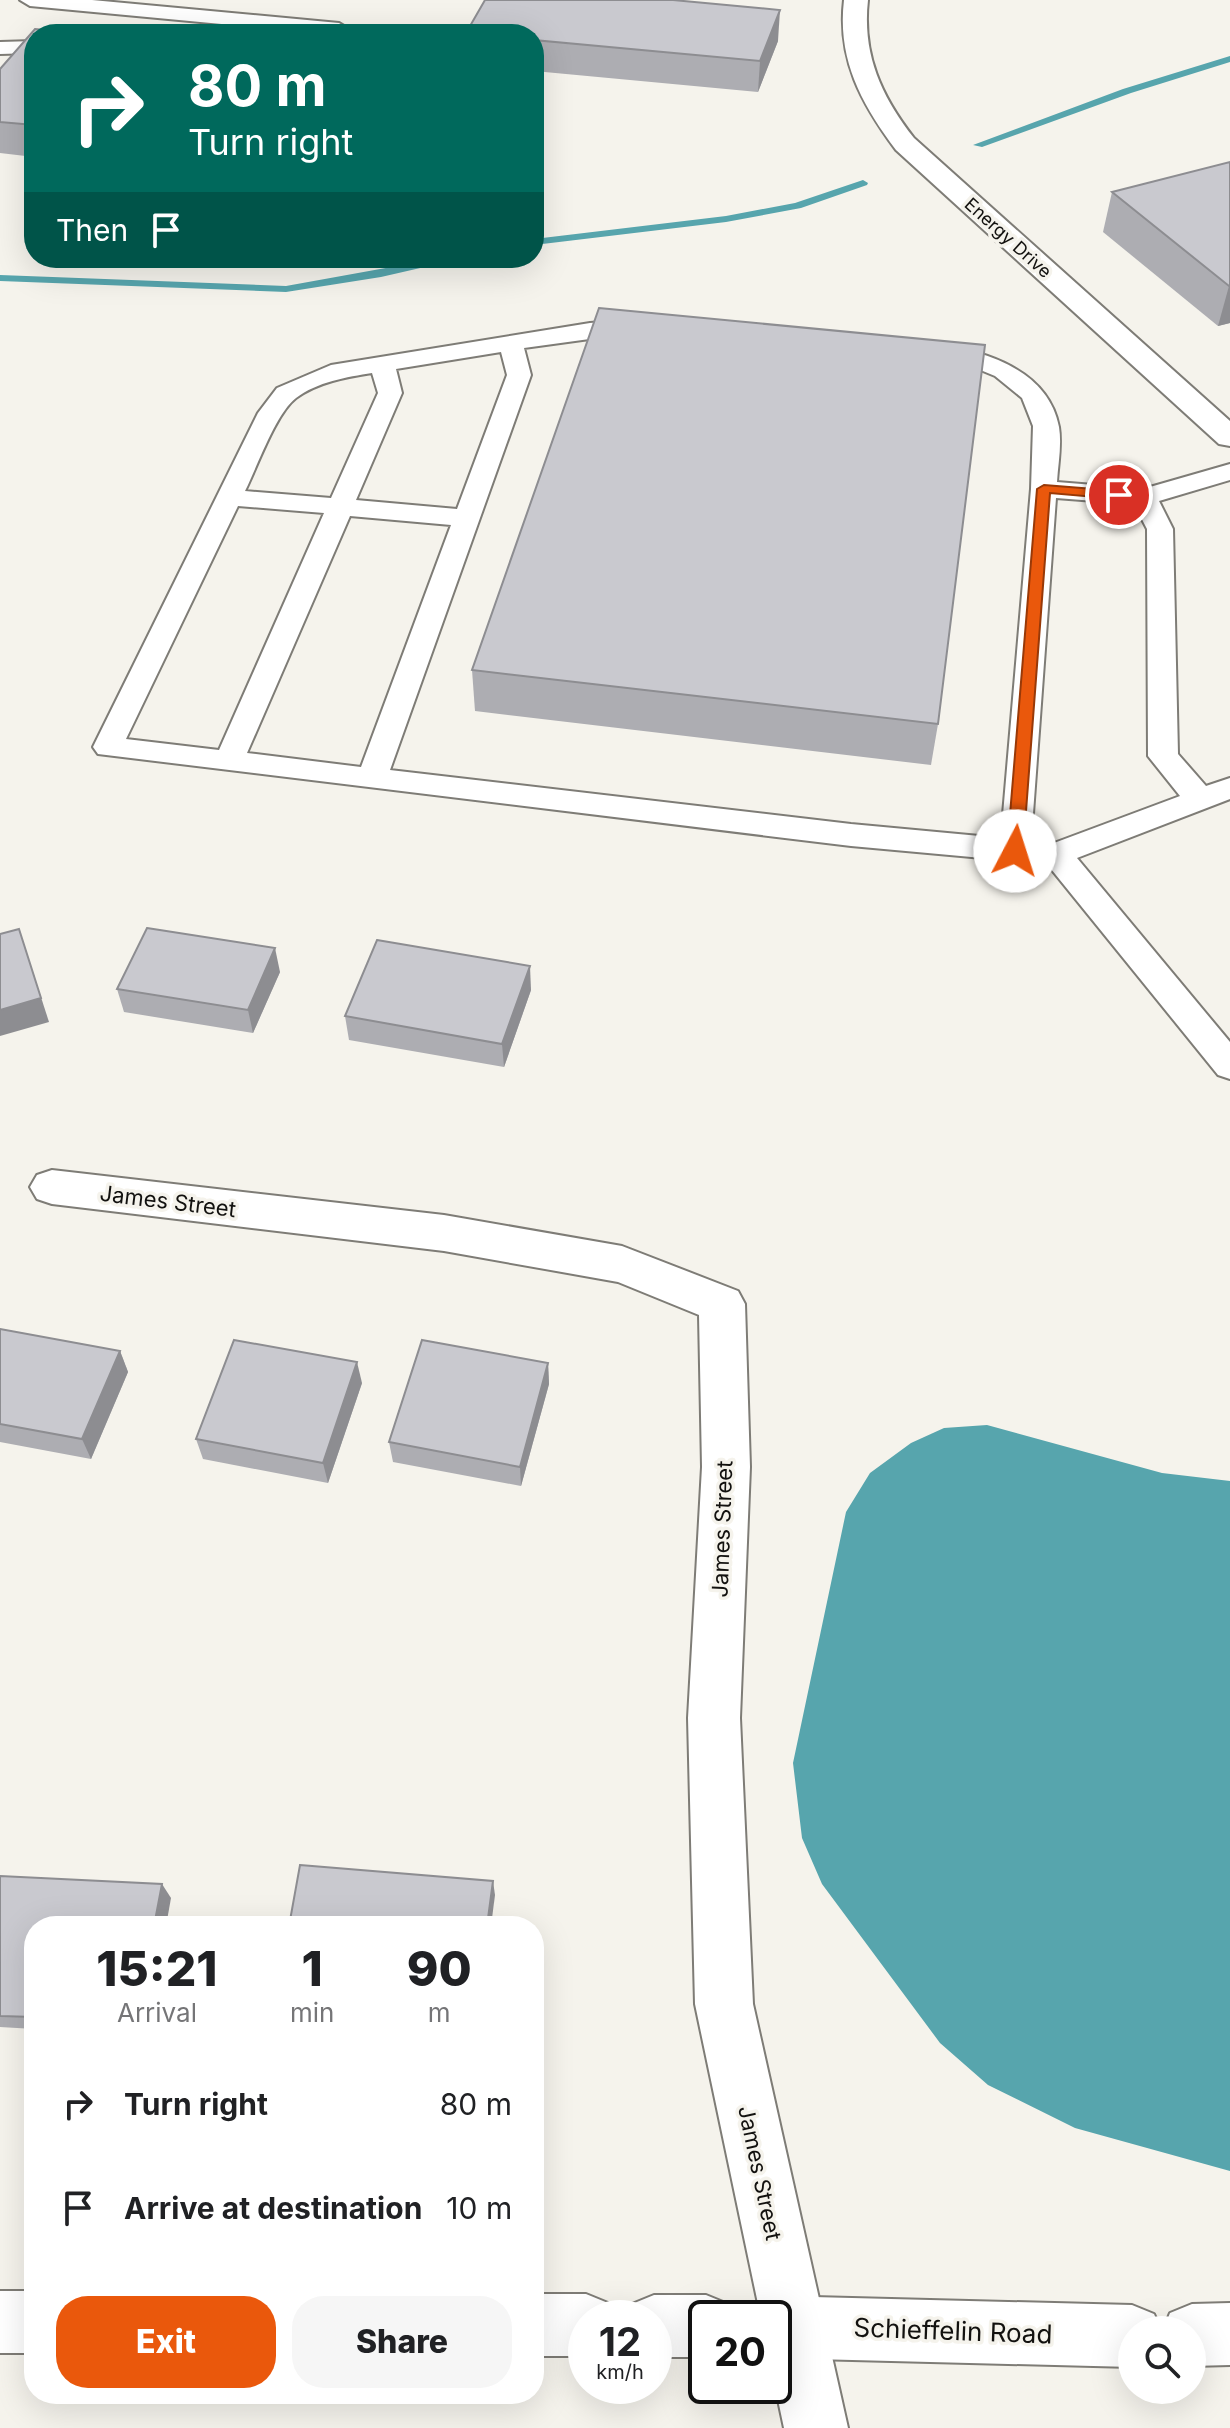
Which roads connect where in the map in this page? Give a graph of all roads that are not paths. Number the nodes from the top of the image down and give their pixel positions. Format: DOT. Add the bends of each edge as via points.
graph roads {
  1 [pos="30,0"];
  2 [pos="856,0"];
  3 [pos="286,24"];
  4 [pos="24,47"];
  5 [pos="0,48"];
  6 [pos="671,327"];
  7 [pos="511,343"];
  8 [pos="907,348"];
  9 [pos="382,364"];
  10 [pos="1230,437"];
  11 [pos="1230,472"];
  12 [pos="1044,489"];
  13 [pos="229,497"];
  14 [pos="1144,497"];
  15 [pos="341,507"];
  16 [pos="466,518"];
  17 [pos="229,761"];
  18 [pos="372,778"];
  19 [pos="1215,794"];
  20 [pos="1015,851"];
  21 [pos="1056,854"];
  22 [pos="1230,1066"];
  23 [pos="52,1187"];
  24 [pos="778,2300"];
  25 [pos="0,2322"];
  26 [pos="24,2322"];
  27 [pos="544,2325"];
  28 [pos="568,2325"];
  29 [pos="792,2327"];
  30 [pos="1230,2334"];
  31 [pos="1206,2335"];
  32 [pos="1118,2336"];
  33 [pos="792,2355"];
  34 [pos="816,2428"];
  1 -- 3 [label="lane"];
  2 -- 10 [label="street, Energy Drive" via="854,48 860,69 880,113 905,144"];
  4 -- 5 [label="lane"];
  6 -- 7 [label="lane" via="622,326"];
  7 -- 9 [label="lane"];
  7 -- 16 [label="lane" via="519,375"];
  8 -- 12 [label="lane" via="991,363 1027,390 1041,408 1046,427"];
  9 -- 13 [label="lane" via="331,372 286,393"];
  9 -- 15 [label="lane" via="390,393"];
  11 -- 14 [label="lane"];
  12 -- 14 [label="lane"];
  12 -- 20 [label="lane"];
  13 -- 15 [label="lane"];
  13 -- 17 [label="lane" via="108,747"];
  14 -- 19 [label="lane" via="1160,529 1163,756"];
  15 -- 16 [label="lane"];
  15 -- 17 [label="lane"];
  16 -- 18 [label="lane"];
  17 -- 18 [label="lane"];
  18 -- 20 [label="lane"];
  19 -- 21 [label="lane"];
  20 -- 21 [label="lane"];
  21 -- 22 [label="lane"];
  23 -- 24 [label="street, James Street" via="444,1233 622,1264 722,1304 726,1467 714,1718 724,2004"];
  25 -- 26 [label="street"];
  27 -- 28 [label="street"];
  29 -- 32 [label="street, Schieffelin Road"];
  30 -- 31 [label="street"];
  33 -- 34 [label="street, James Street"];
}
